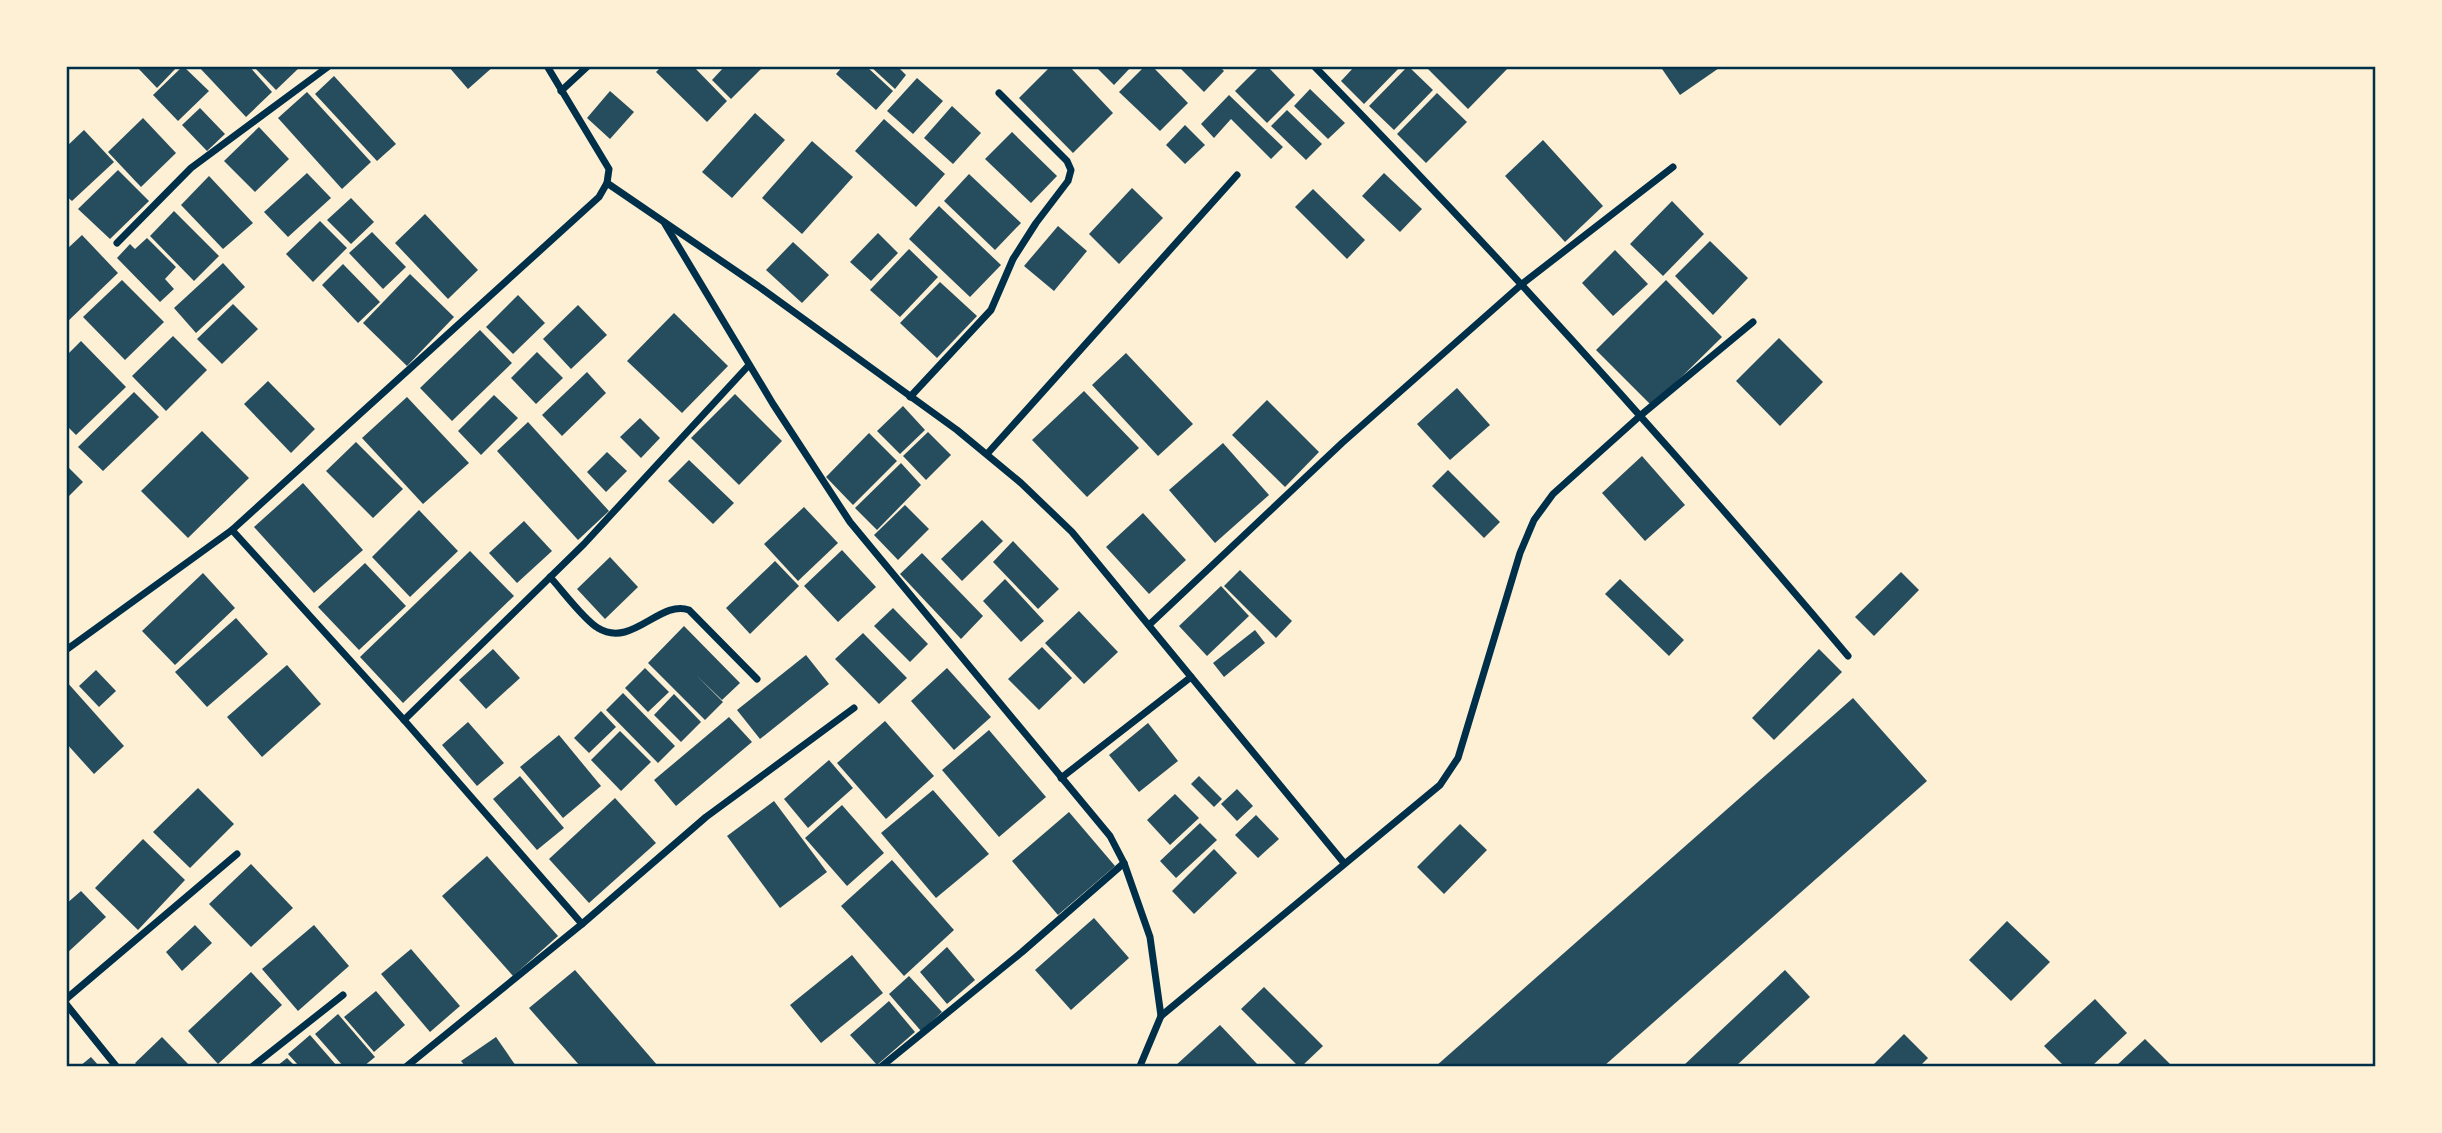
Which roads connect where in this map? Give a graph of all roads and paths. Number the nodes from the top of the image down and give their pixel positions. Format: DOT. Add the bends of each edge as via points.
graph roads {
  1 [pos="329,66"];
  2 [pos="547,66"];
  3 [pos="588,66"];
  4 [pos="1314,66"];
  5 [pos="561,91"];
  6 [pos="999,93"];
  7 [pos="1673,167"];
  8 [pos="1237,175"];
  9 [pos="607,183"];
  10 [pos="663,220"];
  11 [pos="117,243"];
  12 [pos="1522,284"];
  13 [pos="1753,322"];
  14 [pos="749,365"];
  15 [pos="910,397"];
  16 [pos="1641,415"];
  17 [pos="987,454"];
  18 [pos="232,530"];
  19 [pos="550,577"];
  20 [pos="1149,625"];
  21 [pos="66,650"];
  22 [pos="1848,656"];
  23 [pos="1191,677"];
  24 [pos="757,678"];
  25 [pos="854,708"];
  26 [pos="404,720"];
  27 [pos="1061,778"];
  28 [pos="237,854"];
  29 [pos="1124,863"];
  30 [pos="1344,863"];
  31 [pos="582,924"];
  32 [pos="344,995"];
  33 [pos="66,1002"];
  34 [pos="1161,1016"];
  35 [pos="116,1066"];
  36 [pos="253,1066"];
  37 [pos="407,1066"];
  38 [pos="882,1066"];
  39 [pos="1140,1066"];
  1 -- 11 [label="street" via="191,168"];
  2 -- 5 [label="street"];
  3 -- 5 [label="street"];
  4 -- 12 [label="street"];
  5 -- 9 [label="street" via="609,169"];
  6 -- 15 [label="street" via="1067,161 1068,181 1013,259 991,310"];
  7 -- 12 [label="street"];
  8 -- 17 [label="street"];
  9 -- 10 [label="street"];
  9 -- 18 [label="street" via="600,197"];
  10 -- 14 [label="street"];
  10 -- 15 [label="street"];
  12 -- 16 [label="street"];
  12 -- 20 [label="street" via="1342,443"];
  13 -- 16 [label="street"];
  14 -- 19 [label="street"];
  14 -- 27 [label="street" via="850,522"];
  15 -- 17 [label="street"];
  16 -- 22 [label="street"];
  16 -- 30 [label="street" via="1553,494 1535,520 1520,553 1458,758 1440,785"];
  17 -- 20 [label="street" via="1072,532"];
  18 -- 21 [label="street"];
  18 -- 26 [label="street"];
  19 -- 24 [label="street" via="596,628 608,633 643,626 681,607 689,610"];
  19 -- 26 [label="street"];
  20 -- 23 [label="street"];
  23 -- 27 [label="street"];
  23 -- 30 [label="street"];
  25 -- 31 [label="street" via="706,817"];
  26 -- 31 [label="street"];
  27 -- 29 [label="street" via="1110,836"];
  28 -- 33 [label="street"];
  29 -- 34 [label="street" via="1150,937"];
  29 -- 38 [label="street"];
  30 -- 34 [label="street"];
  31 -- 37 [label="street"];
  32 -- 36 [label="street"];
  33 -- 35 [label="street"];
  34 -- 39 [label="street"];
}
